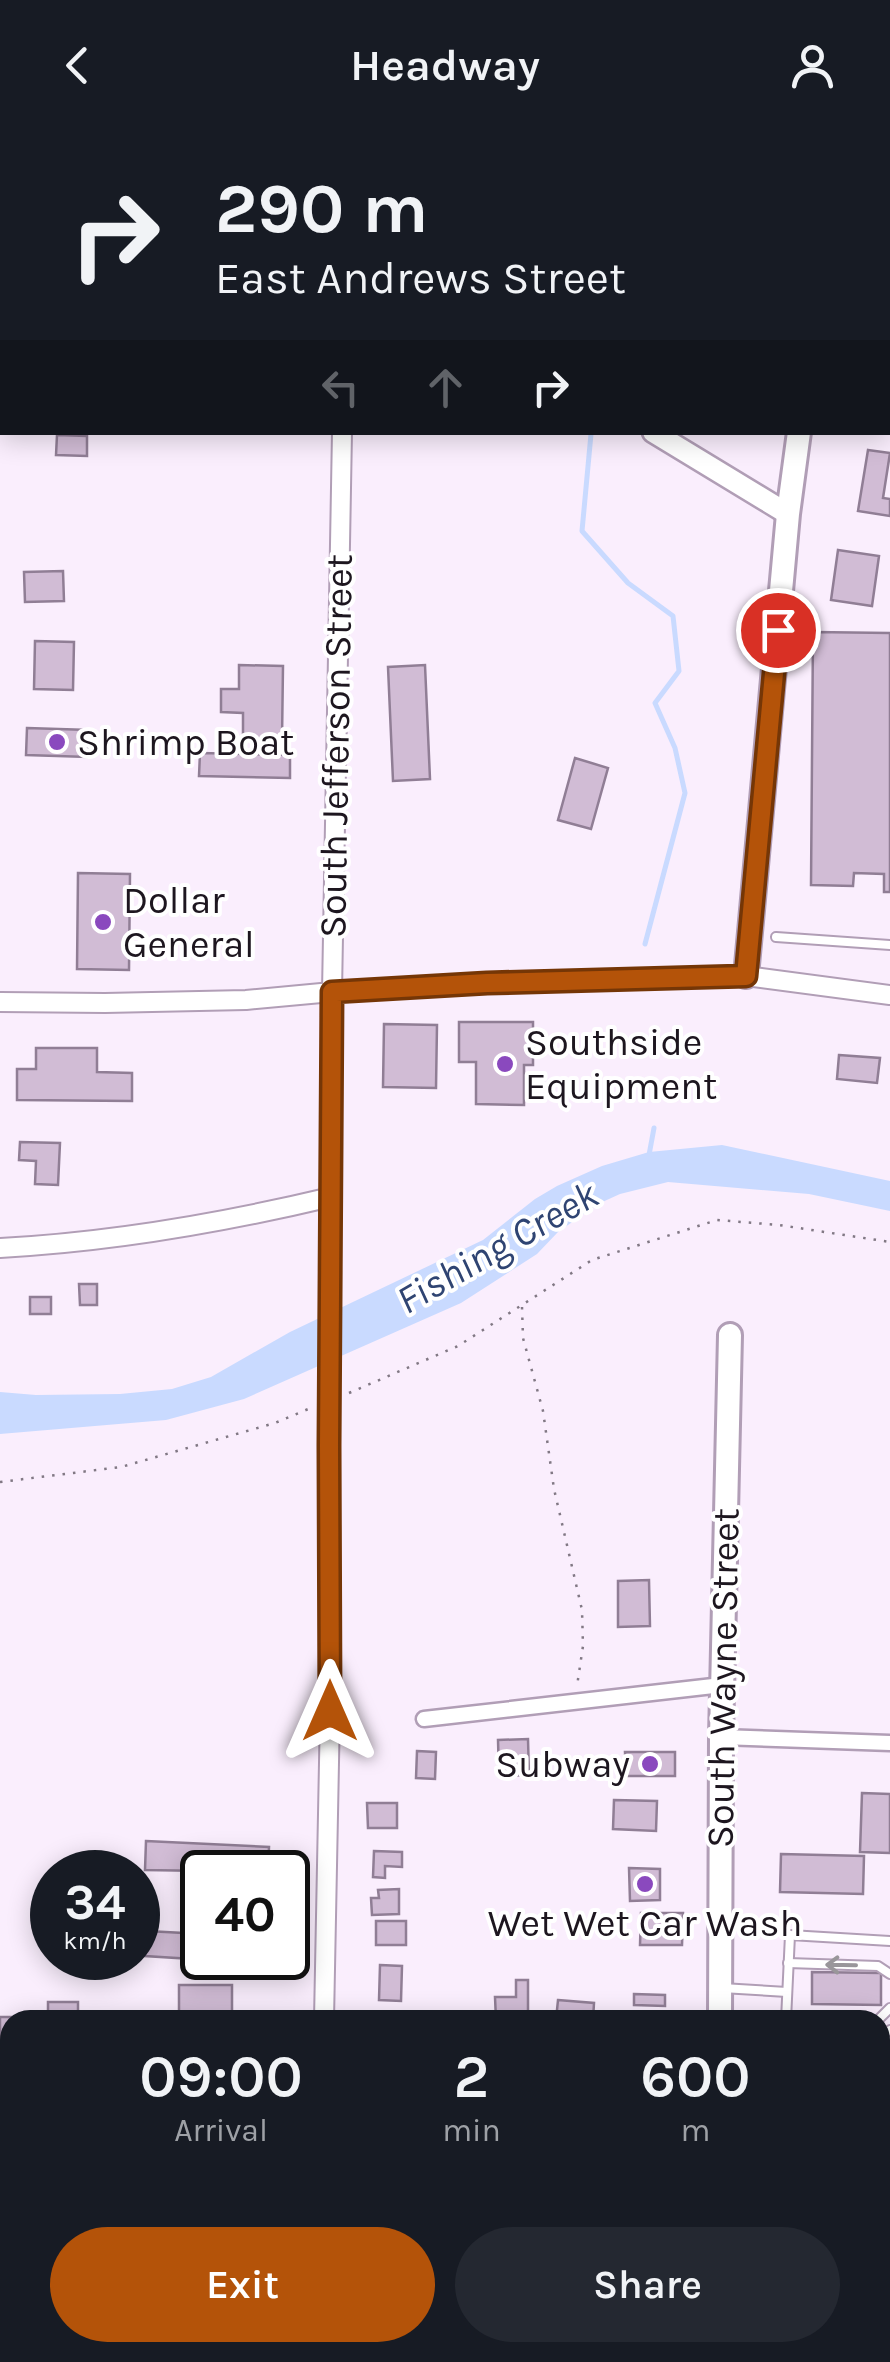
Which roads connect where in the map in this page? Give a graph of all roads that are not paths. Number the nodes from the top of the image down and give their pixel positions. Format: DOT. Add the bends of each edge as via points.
graph roads {
  1 [pos="342,435"];
  2 [pos="658,435"];
  3 [pos="799,435"];
  4 [pos="788,514"];
  5 [pos="776,938"];
  6 [pos="890,945"];
  7 [pos="746,976"];
  8 [pos="332,992"];
  9 [pos="890,995"];
  10 [pos="0,1002"];
  11 [pos="331,1197"];
  12 [pos="0,1248"];
  13 [pos="730,1336"];
  14 [pos="722,1685"];
  15 [pos="424,1720"];
  16 [pos="721,1737"];
  17 [pos="890,1743"];
  18 [pos="890,1941"];
  19 [pos="788,1963"];
  20 [pos="890,1974"];
  21 [pos="720,1988"];
  22 [pos="787,1992"];
  23 [pos="324,2010"];
  24 [pos="720,2010"];
  25 [pos="786,2010"];
  1 -- 8 [label="street, South Jefferson Street"];
  2 -- 4 [label="main road"];
  3 -- 4 [label="main road"];
  4 -- 7 [label="main road"];
  5 -- 6 [label="lane"];
  7 -- 8 [label="street"];
  7 -- 9 [label="street"];
  8 -- 10 [label="street" via="246,1000"];
  8 -- 11 [label="street, South Jefferson Street"];
  11 -- 12 [label="street" via="195,1226"];
  11 -- 23 [label="street, South Jefferson Street, bridge"];
  13 -- 14 [label="main road, South Wayne Street"];
  14 -- 15 [label="street"];
  14 -- 16 [label="main road, South Wayne Street"];
  16 -- 17 [label="street"];
  16 -- 21 [label="main road, South Wayne Street"];
  18 -- 19 [label="lane" via="790,1935"];
  20 -- 19 [label="lane, one-way" via="878,1966"];
  19 -- 22 [label="lane"];
  21 -- 22 [label="lane"];
  21 -- 24 [label="main road, South Wayne Street"];
  22 -- 25 [label="lane"];
}
